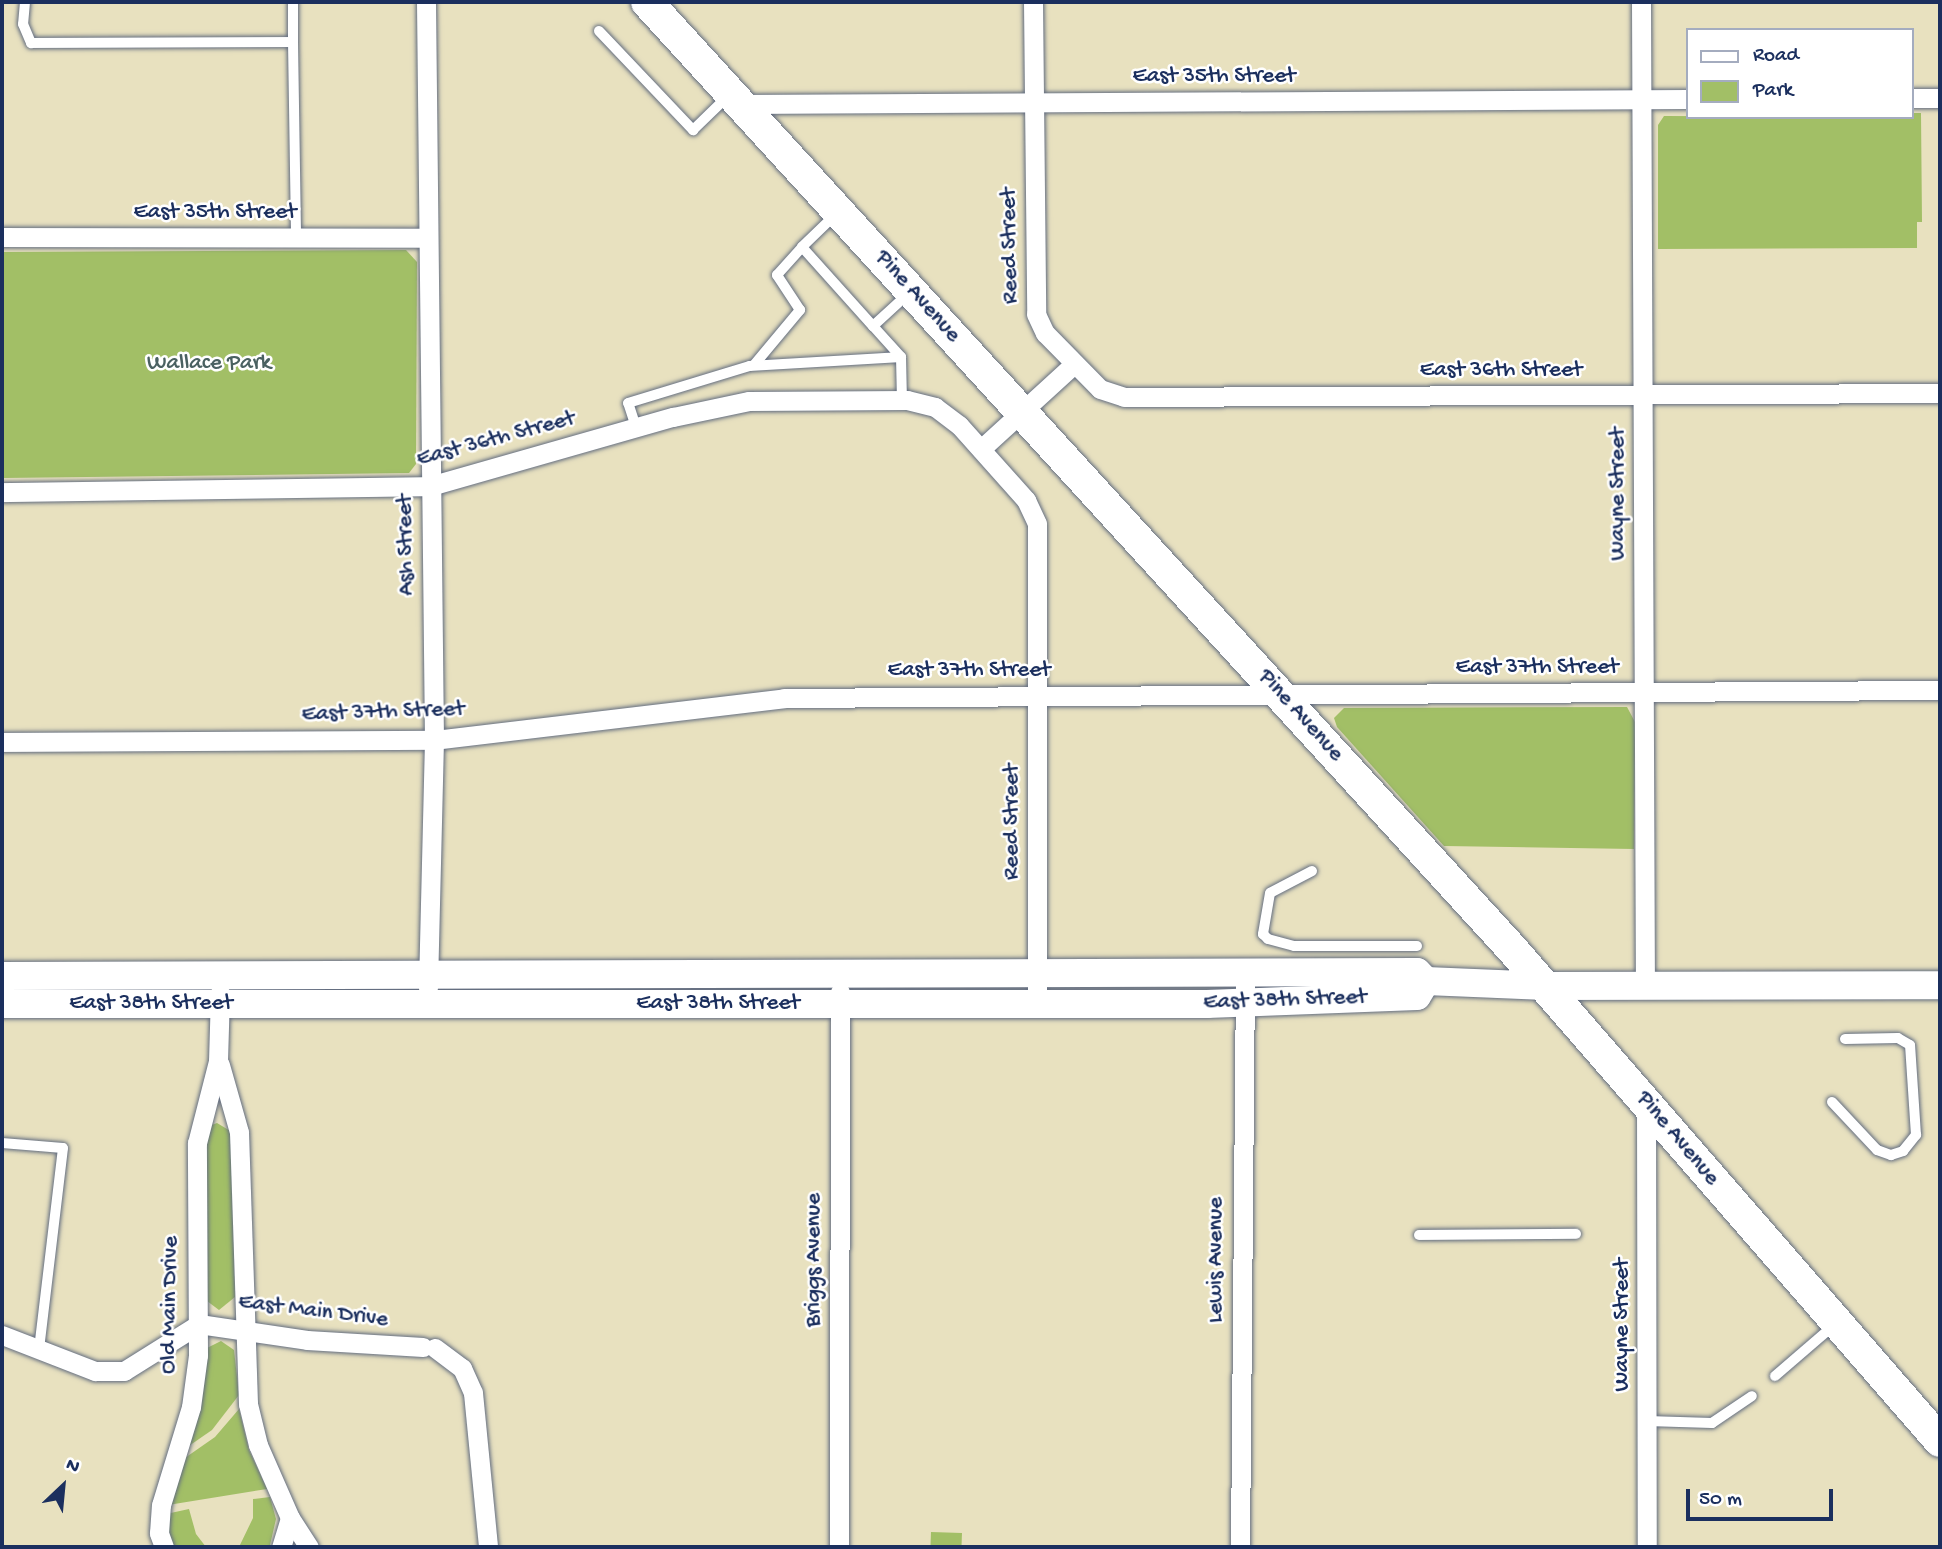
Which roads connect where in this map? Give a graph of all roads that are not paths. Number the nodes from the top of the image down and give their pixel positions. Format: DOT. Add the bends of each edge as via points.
graph roads {
  1 [pos="25,2"];
  2 [pos="293,2"];
  3 [pos="426,2"];
  4 [pos="647,2"];
  5 [pos="1033,2"];
  6 [pos="1641,2"];
  7 [pos="599,31"];
  8 [pos="293,41"];
  9 [pos="1914,98"];
  10 [pos="1940,98"];
  11 [pos="736,99"];
  12 [pos="1642,99"];
  13 [pos="1686,99"];
  14 [pos="1034,102"];
  15 [pos="838,211"];
  16 [pos="2,237"];
  17 [pos="296,238"];
  18 [pos="427,238"];
  19 [pos="802,247"];
  20 [pos="911,290"];
  21 [pos="873,326"];
  22 [pos="901,357"];
  23 [pos="1074,364"];
  24 [pos="754,365"];
  25 [pos="1940,393"];
  26 [pos="1644,395"];
  27 [pos="902,400"];
  28 [pos="1021,412"];
  29 [pos="636,427"];
  30 [pos="981,449"];
  31 [pos="430,486"];
  32 [pos="2,492"];
  33 [pos="1940,690"];
  34 [pos="1644,692"];
  35 [pos="1279,694"];
  36 [pos="1038,695"];
  37 [pos="434,740"];
  38 [pos="2,742"];
  39 [pos="1312,871"];
  40 [pos="1417,946"];
  41 [pos="1245,973"];
  42 [pos="429,974"];
  43 [pos="841,974"];
  44 [pos="1038,974"];
  45 [pos="220,975"];
  46 [pos="2,976"];
  47 [pos="1426,981"];
  48 [pos="1940,985"];
  49 [pos="1546,986"];
  50 [pos="1645,986"];
  51 [pos="220,1003"];
  52 [pos="428,1003"];
  53 [pos="1037,1003"];
  54 [pos="1244,1003"];
  55 [pos="2,1004"];
  56 [pos="839,1004"];
  57 [pos="1845,1039"];
  58 [pos="218,1061"];
  59 [pos="1646,1102"];
  60 [pos="1832,1102"];
  61 [pos="2,1143"];
  62 [pos="1576,1234"];
  63 [pos="1419,1235"];
  64 [pos="199,1324"];
  65 [pos="1835,1324"];
  66 [pos="244,1328"];
  67 [pos="2,1335"];
  68 [pos="39,1349"];
  69 [pos="1775,1376"];
  70 [pos="1752,1396"];
  71 [pos="1647,1422"];
  72 [pos="1940,1441"];
  73 [pos="290,1518"];
  74 [pos="164,1547"];
  75 [pos="281,1547"];
  76 [pos="309,1547"];
  77 [pos="488,1547"];
  78 [pos="839,1547"];
  79 [pos="1240,1547"];
  80 [pos="1647,1547"];
  1 -- 8 [label="lane" via="23,24 31,43"];
  2 -- 8 [label="lane"];
  3 -- 18 [label="street, Ash Street"];
  4 -- 11 [label="main road, Pine Avenue"];
  5 -- 14 [label="street, Reed Street"];
  6 -- 12 [label="street, Wayne Street"];
  7 -- 11 [label="lane" via="693,130"];
  8 -- 17 [label="lane"];
  9 -- 10 [label="street"];
  11 -- 14 [label="street, East 35th Street"];
  11 -- 15 [label="main road, Pine Avenue"];
  12 -- 13 [label="street, East 35th Street"];
  12 -- 14 [label="street, East 35th Street"];
  12 -- 26 [label="street, Wayne Street"];
  14 -- 23 [label="street, Reed Street" via="1036,314 1045,332"];
  15 -- 19 [label="lane"];
  15 -- 20 [label="main road, Pine Avenue"];
  16 -- 17 [label="street, East 35th Street"];
  17 -- 18 [label="street, East 35th Street"];
  18 -- 31 [label="street, Ash Street"];
  19 -- 21 [label="lane"];
  19 -- 24 [label="lane" via="777,275 800,310"];
  20 -- 21 [label="lane"];
  20 -- 28 [label="main road, Pine Avenue"];
  21 -- 22 [label="lane"];
  22 -- 24 [label="lane"];
  22 -- 27 [label="lane"];
  23 -- 26 [label="street, East 36th Street" via="1100,389 1124,397"];
  23 -- 28 [label="street"];
  24 -- 29 [label="lane" via="628,403"];
  25 -- 26 [label="street, East 36th Street"];
  26 -- 34 [label="street, Wayne Street"];
  27 -- 29 [label="street, East 36th Street" via="749,401"];
  27 -- 30 [label="street, East 36th Street" via="922,402 948,415"];
  28 -- 30 [label="street"];
  28 -- 35 [label="main road, Pine Avenue"];
  29 -- 31 [label="street, East 36th Street"];
  30 -- 36 [label="street, Reed Street" via="1026,500 1037,524"];
  31 -- 32 [label="street, East 36th Street"];
  31 -- 37 [label="street, Ash Street"];
  33 -- 34 [label="street, East 37th Street"];
  34 -- 35 [label="street, East 37th Street"];
  34 -- 50 [label="street, Wayne Street"];
  35 -- 36 [label="street, East 37th Street"];
  35 -- 49 [label="main road, Pine Avenue"];
  36 -- 37 [label="street, East 37th Street" via="756,700"];
  36 -- 44 [label="street, Reed Street"];
  37 -- 38 [label="street, East 37th Street"];
  37 -- 42 [label="street, Ash Street"];
  39 -- 40 [label="lane" via="1270,893 1263,933 1268,939 1294,946"];
  41 -- 44 [label="main road, East 38th Street"];
  41 -- 47 [label="main road, East 38th Street" via="1417,972"];
  41 -- 54 [label="street, Lewis Avenue"];
  42 -- 43 [label="main road, East 38th Street"];
  42 -- 45 [label="main road, East 38th Street"];
  42 -- 52 [label="street, Ash Street"];
  43 -- 44 [label="main road, East 38th Street"];
  43 -- 56 [label="street, Briggs Avenue"];
  44 -- 53 [label="street, Reed Street"];
  45 -- 46 [label="main road, East 38th Street"];
  45 -- 51 [label="street, Old Main Drive"];
  47 -- 49 [label="main road, East 38th Street"];
  47 -- 54 [label="main road, East 38th Street" via="1417,996"];
  48 -- 50 [label="main road, East 38th Street"];
  49 -- 50 [label="main road, East 38th Street"];
  49 -- 59 [label="main road, Pine Avenue"];
  51 -- 52 [label="main road, East 38th Street"];
  51 -- 55 [label="main road, East 38th Street"];
  51 -- 58 [label="street, Old Main Drive"];
  52 -- 56 [label="main road, East 38th Street"];
  53 -- 54 [label="main road, East 38th Street"];
  53 -- 56 [label="main road, East 38th Street"];
  54 -- 79 [label="street, Lewis Avenue"];
  56 -- 78 [label="street, Briggs Avenue"];
  57 -- 60 [label="lane" via="1898,1038 1910,1045 1916,1135 1903,1151 1891,1155 1877,1150"];
  58 -- 64 [label="street, Old Main Drive" via="197,1143"];
  58 -- 66 [label="street, Old Main Drive" via="239,1132"];
  59 -- 65 [label="main road, Pine Avenue"];
  59 -- 71 [label="street, Wayne Street"];
  61 -- 68 [label="lane" via="62,1148"];
  62 -- 63 [label="lane"];
  64 -- 66 [label="street, East Main Drive"];
  64 -- 68 [label="street" via="124,1371 95,1371"];
  64 -- 74 [label="street, Old Main Drive" via="191,1407 161,1505 159,1533"];
  65 -- 69 [label="lane"];
  65 -- 72 [label="main road, Pine Avenue"];
  66 -- 73 [label="street, Old Main Drive" via="247,1394 258,1445"];
  66 -- 77 [label="street, East Main Drive" via="307,1340 429,1348 462,1368 473,1393"];
  67 -- 68 [label="street"];
  70 -- 71 [label="lane" via="1712,1423"];
  71 -- 80 [label="street, Wayne Street"];
  73 -- 75 [label="street"];
  73 -- 76 [label="street, Old Main Drive"];
}
